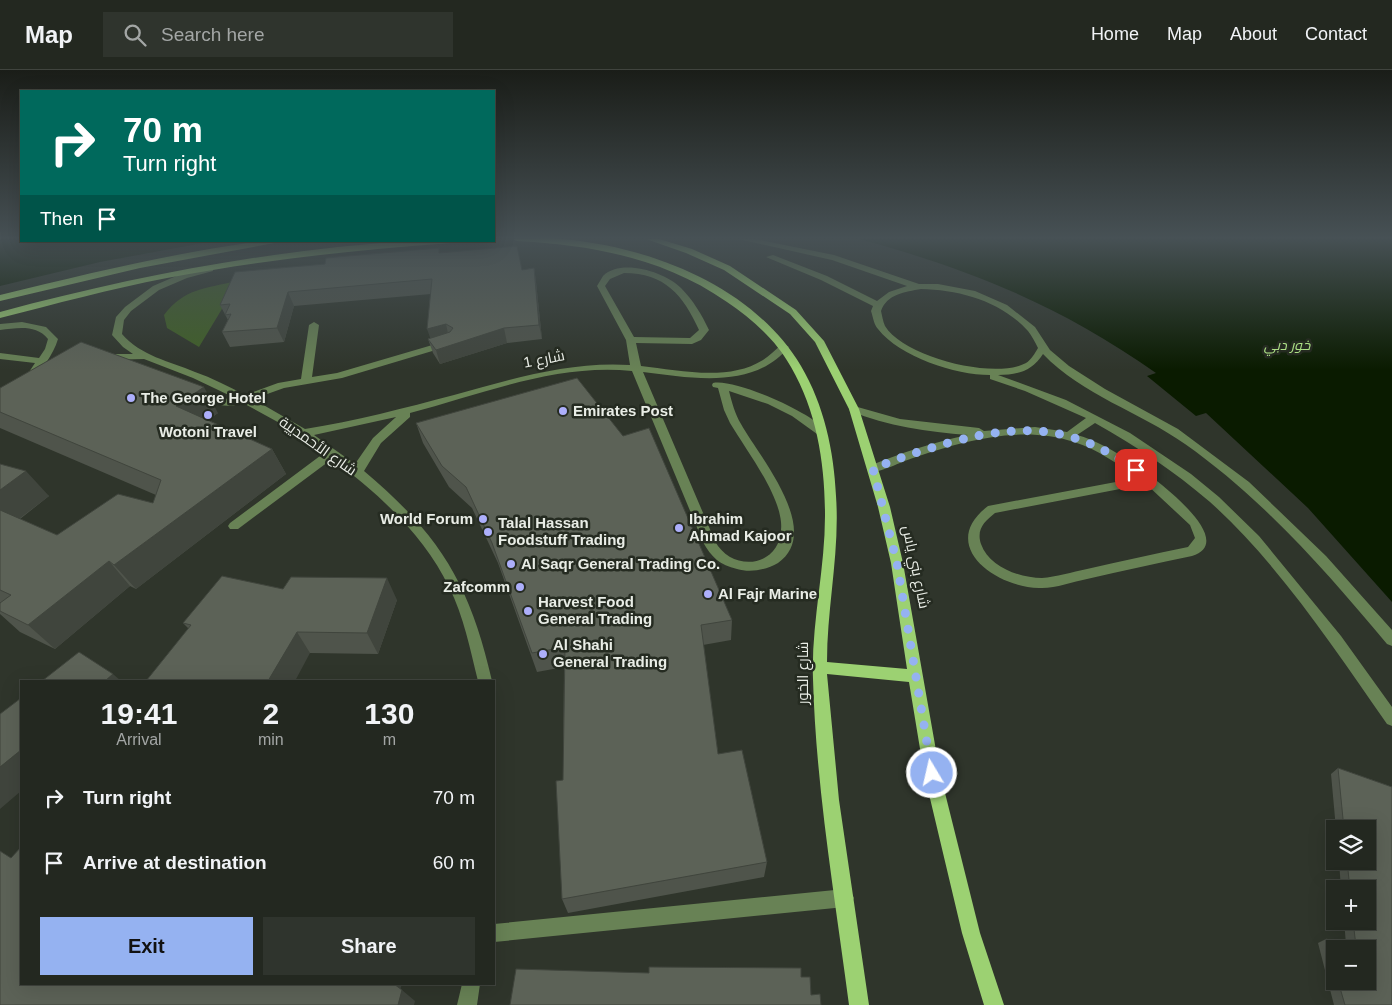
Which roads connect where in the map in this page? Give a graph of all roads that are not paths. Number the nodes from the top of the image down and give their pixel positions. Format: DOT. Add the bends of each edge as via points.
graph roads {
  1 [pos="60,283"];
  2 [pos="139,283"];
  3 [pos="169,283"];
  4 [pos="602,283"];
  5 [pos="668,283"];
  6 [pos="706,283"];
  7 [pos="749,283"];
  8 [pos="833,283"];
  9 [pos="905,283"];
  10 [pos="918,287"];
  11 [pos="0,298"];
  12 [pos="879,305"];
  13 [pos="0,315"];
  14 [pos="314,325"];
  15 [pos="0,327"];
  16 [pos="631,340"];
  17 [pos="450,343"];
  18 [pos="784,347"];
  19 [pos="1043,348"];
  20 [pos="0,356"];
  21 [pos="90,359"];
  22 [pos="42,361"];
  23 [pos="145,363"];
  24 [pos="636,368"];
  25 [pos="975,371"];
  26 [pos="48,372"];
  27 [pos="682,372"];
  28 [pos="306,381"];
  29 [pos="184,387"];
  30 [pos="723,387"];
  31 [pos="245,398"];
  32 [pos="417,408"];
  33 [pos="854,409"];
  34 [pos="1094,418"];
  35 [pos="821,431"];
  36 [pos="991,432"];
  37 [pos="303,433"];
  38 [pos="1069,436"];
  39 [pos="332,453"];
  40 [pos="873,469"];
  41 [pos="357,473"];
  42 [pos="1148,480"];
  43 [pos="234,526"];
  44 [pos="1392,640"];
  45 [pos="819,667"];
  46 [pos="916,676"];
  47 [pos="485,680"];
  48 [pos="1392,719"];
  49 [pos="846,898"];
  50 [pos="495,933"];
  51 [pos="471,985"];
  52 [pos="467,1005"];
  53 [pos="859,1005"];
  54 [pos="994,1005"];
  1 -- 11 [label="main road"];
  2 -- 13 [label="main road"];
  3 -- 23 [label="street, شارع الأحمديية" via="156,288 119,319 116,335"];
  4 -- 16 [label="street" via="601,286"];
  5 -- 16 [label="street" via="682,293 704,330 692,341"];
  6 -- 18 [label="main road" via="759,321"];
  7 -- 33 [label="main road, شارع بني ياس" via="793,312 819,341"];
  8 -- 12 [label="street"];
  9 -- 10 [label="street"];
  10 -- 12 [label="street" via="894,293"];
  10 -- 19 [label="street" via="947,289 995,303 1026,323"];
  12 -- 25 [label="street" via="876,313 882,330 903,346 936,361"];
  14 -- 28 [label="street"];
  15 -- 22 [label="street" via="37,326 48,331 53,339"];
  16 -- 24 [label="street"];
  17 -- 28 [label="street" via="346,374"];
  18 -- 27 [label="street, شارع 1" via="768,362 743,372 709,376"];
  18 -- 35 [label="main road, شارع الخور" via="807,389"];
  19 -- 25 [label="street" via="1041,357 1023,370 1008,373"];
  19 -- 44 [label="street" via="1090,384 1159,422 1247,486 1283,519"];
  20 -- 22 [label="street"];
  21 -- 23 [label="street" via="111,356"];
  22 -- 26 [label="street" via="25,384"];
  23 -- 31 [label="street, شارع الأحمديية" via="204,379"];
  24 -- 27 [label="street, شارع 1"];
  24 -- 30 [label="street" via="714,552 739,565 766,564 782,551 788,528 786,514 782,500 735,423"];
  24 -- 32 [label="street, شارع 1" via="554,371"];
  25 -- 34 [label="street" via="1034,391"];
  27 -- 30 [label="street, شارع 1"];
  28 -- 31 [label="street"];
  29 -- 31 [label="street" via="225,404"];
  30 -- 35 [label="street, شارع 1" via="766,398 793,411"];
  31 -- 37 [label="street, شارع الأحمديية"];
  32 -- 37 [label="street, شارع 1"];
  32 -- 41 [label="street, شارع 1" via="378,438 366,452"];
  33 -- 36 [label="street" via="911,426"];
  33 -- 40 [label="main road, شارع بني ياس"];
  34 -- 38 [label="street"];
  34 -- 48 [label="street" via="1170,465 1242,526 1308,602"];
  35 -- 45 [label="main road, شارع الخور" via="832,519"];
  36 -- 38 [label="street" via="1034,430"];
  36 -- 40 [label="street" via="909,454"];
  37 -- 39 [label="street, شارع الأحمديية"];
  38 -- 42 [label="street" via="1104,450"];
  39 -- 41 [label="street, شارع الأحمديية"];
  39 -- 43 [label="street"];
  40 -- 46 [label="main road, شارع بني ياس" via="897,563"];
  41 -- 47 [label="street, شارع الأحمديية" via="406,517 449,574 465,609"];
  42 -- 42 [label="street" via="992,509 974,525 975,547 983,559 1010,578 1044,584 1192,551 1202,539 1200,531"];
  45 -- 46 [label="main road"];
  45 -- 49 [label="main road, شارع الخور" via="826,770"];
  46 -- 54 [label="main road, شارع بني ياس" via="932,773 948,843"];
  49 -- 50 [label="street"];
  49 -- 53 [label="main road, شارع الخور"];
  51 -- 52 [label="street"];
}
